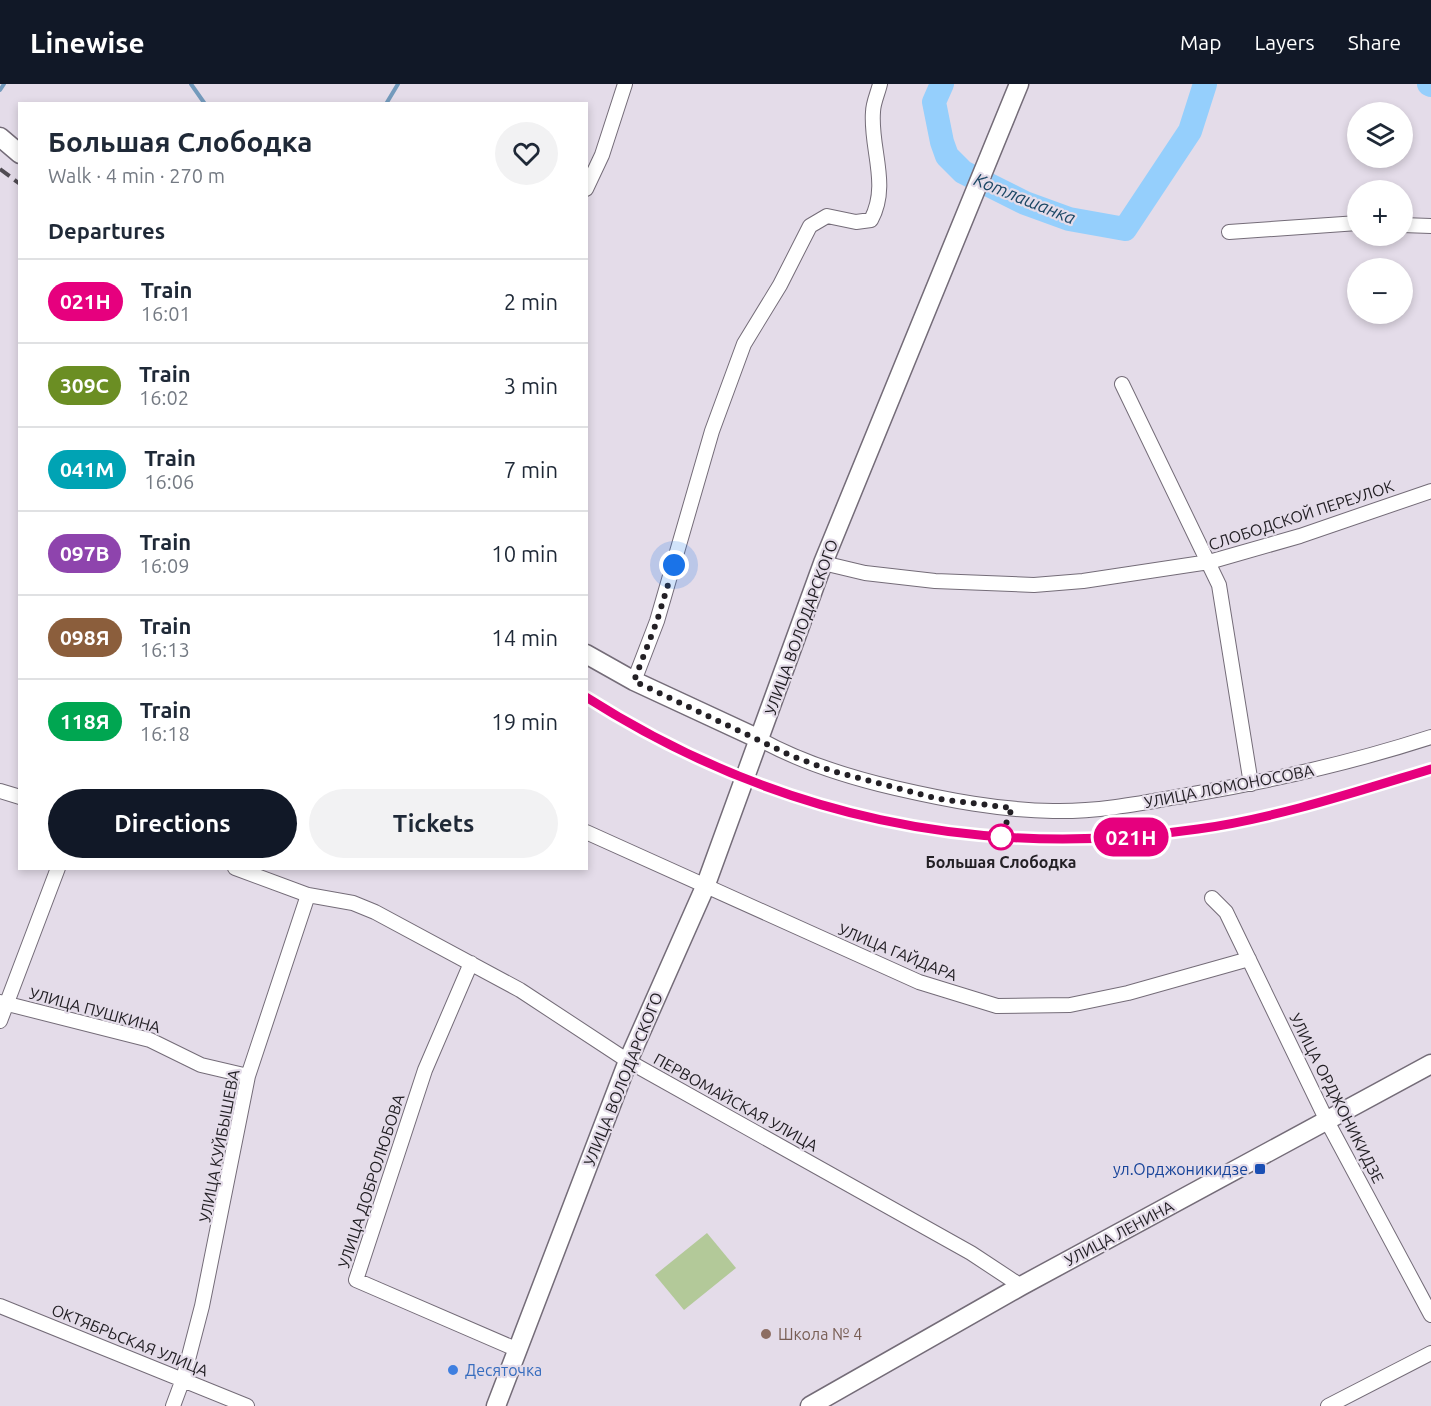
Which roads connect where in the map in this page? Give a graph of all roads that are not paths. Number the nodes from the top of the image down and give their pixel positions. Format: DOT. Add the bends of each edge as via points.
graph roads {
  1 [pos="625,84"];
  2 [pos="880,84"];
  3 [pos="1019,84"];
  4 [pos="0,137"];
  5 [pos="18,152"];
  6 [pos="588,185"];
  7 [pos="1347,224"];
  8 [pos="1413,225"];
  9 [pos="1431,226"];
  10 [pos="1229,232"];
  11 [pos="1122,384"];
  12 [pos="1431,490"];
  13 [pos="1209,562"];
  14 [pos="823,563"];
  15 [pos="588,655"];
  16 [pos="634,681"];
  17 [pos="1431,737"];
  18 [pos="759,739"];
  19 [pos="1251,784"];
  20 [pos="0,791"];
  21 [pos="18,797"];
  22 [pos="588,833"];
  23 [pos="57,870"];
  24 [pos="240,870"];
  25 [pos="705,887"];
  26 [pos="308,895"];
  27 [pos="1212,898"];
  28 [pos="1249,959"];
  29 [pos="471,963"];
  30 [pos="4,1003"];
  31 [pos="0,1021"];
  32 [pos="628,1060"];
  33 [pos="1431,1064"];
  34 [pos="248,1076"];
  35 [pos="1327,1121"];
  36 [pos="1021,1286"];
  37 [pos="0,1306"];
  38 [pos="1431,1315"];
  39 [pos="518,1350"];
  40 [pos="1431,1353"];
  41 [pos="183,1379"];
  42 [pos="172,1406"];
  43 [pos="247,1406"];
  44 [pos="496,1406"];
  45 [pos="810,1406"];
  46 [pos="1328,1406"];
  1 -- 6 [label="street"];
  2 -- 16 [label="street" via="873,112 880,182 877,209 871,220 856,222 827,216 810,225 744,344 712,431 657,621"];
  3 -- 14 [label="main road, УЛИЦА ВОЛОДАРСКОГО"];
  4 -- 5 [label="main road"];
  7 -- 10 [label="street"];
  8 -- 9 [label="street"];
  11 -- 13 [label="street"];
  12 -- 13 [label="street, СЛОБОДСКОЙ ПЕРЕУЛОК" via="1300,536"];
  13 -- 14 [label="street, СЛОБОДСКОЙ ПЕРЕУЛОК" via="1034,585 935,581 865,573"];
  13 -- 19 [label="street" via="1219,585"];
  14 -- 18 [label="main road, УЛИЦА ВОЛОДАРСКОГО"];
  15 -- 16 [label="main road, УЛИЦА ЛОМОНОСОВА"];
  16 -- 18 [label="main road, УЛИЦА ЛОМОНОСОВА"];
  17 -- 19 [label="street, УЛИЦА ЛОМОНОСОВА"];
  18 -- 19 [label="street, УЛИЦА ЛОМОНОСОВА" via="792,756 866,781 939,799 1012,808 1139,805"];
  18 -- 25 [label="main road, УЛИЦА ВОЛОДАРСКОГО"];
  20 -- 21 [label="street"];
  22 -- 25 [label="street, УЛИЦА ГАЙДАРА"];
  23 -- 30 [label="street"];
  24 -- 26 [label="street, ПЕРВОМАЙСКАЯ УЛИЦА"];
  25 -- 28 [label="street, УЛИЦА ГАЙДАРА" via="919,982 997,1006 1070,1005"];
  25 -- 32 [label="main road, УЛИЦА ВОЛОДАРСКОГО"];
  26 -- 29 [label="street, ПЕРВОМАЙСКАЯ УЛИЦА" via="353,903 375,912"];
  26 -- 34 [label="street, УЛИЦА КУЙБЫШЕВА"];
  27 -- 28 [label="street, УЛИЦА ОРДЖОНИКИДЗЕ" via="1227,912"];
  28 -- 35 [label="street, УЛИЦА ОРДЖОНИКИДЗЕ"];
  29 -- 32 [label="street, ПЕРВОМАЙСКАЯ УЛИЦА"];
  29 -- 39 [label="street, УЛИЦА ДОБРОЛЮБОВА" via="425,1070 357,1280"];
  30 -- 31 [label="street"];
  30 -- 34 [label="street, УЛИЦА ПУШКИНА" via="150,1040 201,1065"];
  32 -- 36 [label="street, ПЕРВОМАЙСКАЯ УЛИЦА" via="971,1253"];
  32 -- 39 [label="main road, УЛИЦА ВОЛОДАРСКОГО"];
  33 -- 35 [label="main road, УЛИЦА ЛЕНИНА"];
  34 -- 41 [label="street, УЛИЦА КУЙБЫШЕВА" via="220,1228"];
  35 -- 36 [label="main road, УЛИЦА ЛЕНИНА"];
  35 -- 38 [label="street, УЛИЦА ОРДЖОНИКИДЗЕ"];
  36 -- 45 [label="main road, УЛИЦА ЛЕНИНА"];
  37 -- 41 [label="street, ОКТЯБРЬСКАЯ УЛИЦА"];
  39 -- 44 [label="main road, УЛИЦА ВОЛОДАРСКОГО"];
  40 -- 46 [label="street"];
  41 -- 42 [label="street, УЛИЦА КУЙБЫШЕВА"];
  41 -- 43 [label="street, ОКТЯБРЬСКАЯ УЛИЦА"];
}
